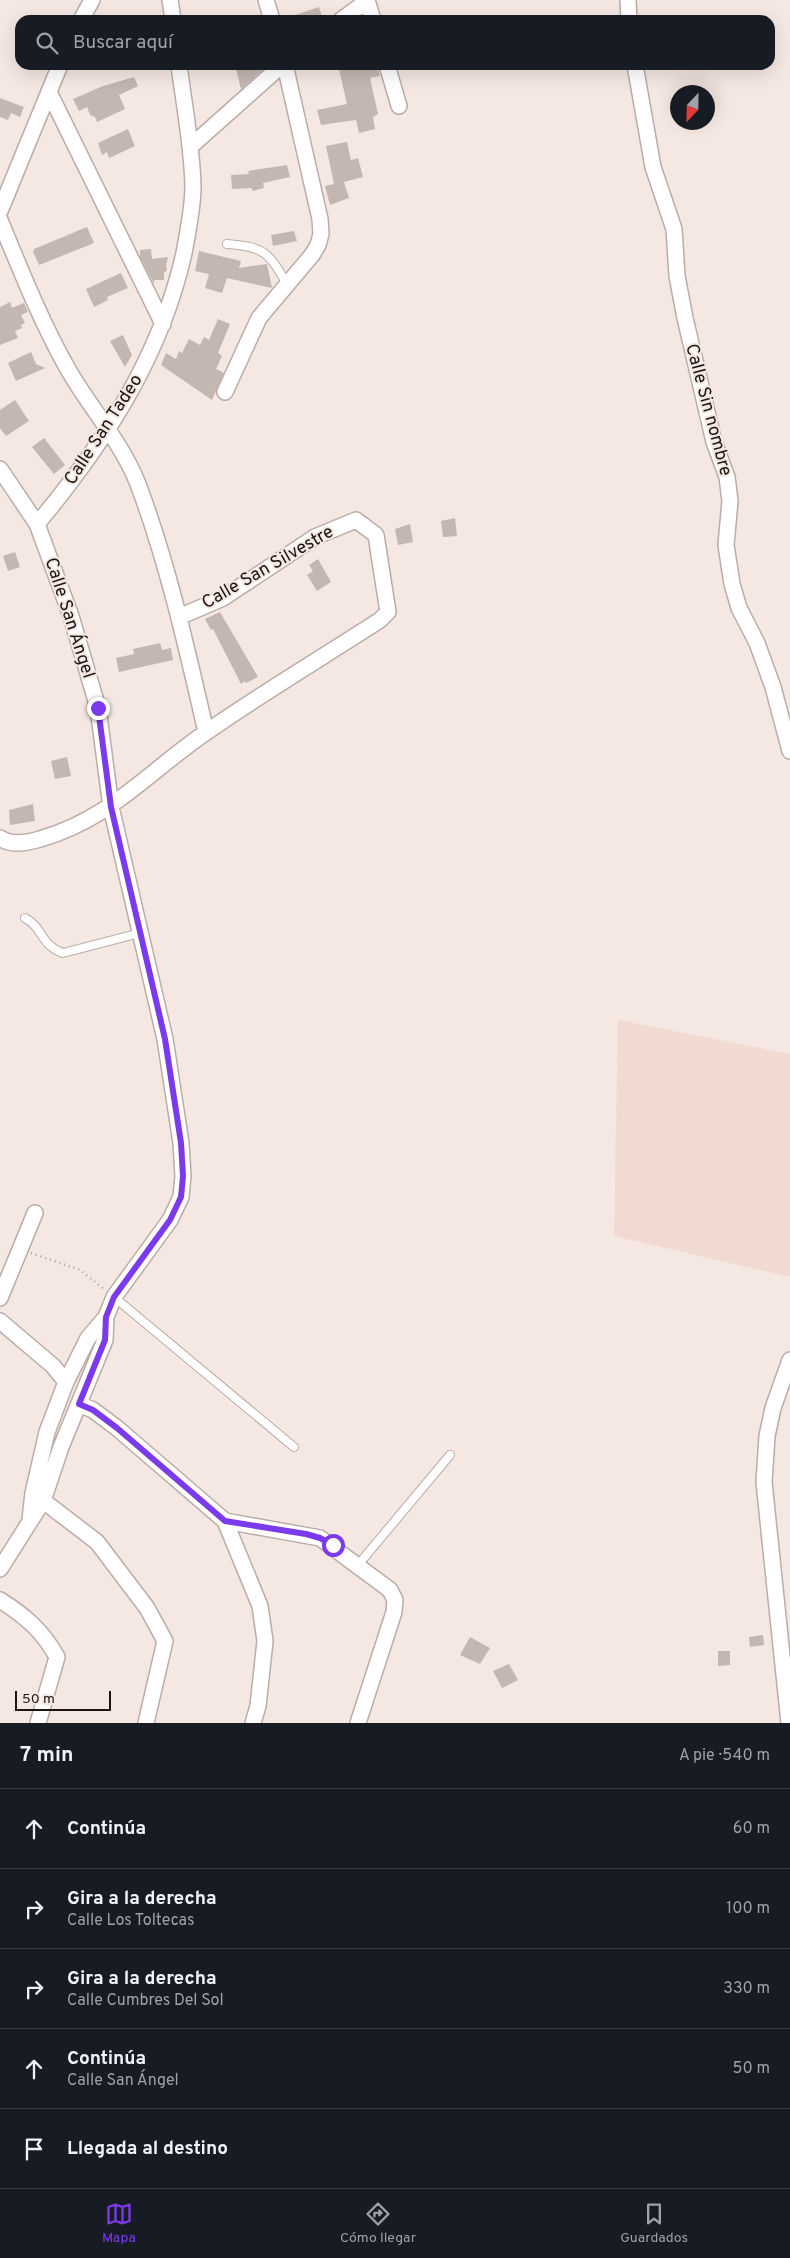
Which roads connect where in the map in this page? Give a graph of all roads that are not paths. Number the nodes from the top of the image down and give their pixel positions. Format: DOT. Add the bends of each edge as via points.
graph roads {
  1 [pos="92,0"];
  2 [pos="170,0"];
  3 [pos="266,0"];
  4 [pos="628,0"];
  5 [pos="367,1"];
  6 [pos="84,15"];
  7 [pos="172,15"];
  8 [pos="270,15"];
  9 [pos="348,15"];
  10 [pos="371,15"];
  11 [pos="629,15"];
  12 [pos="58,70"];
  13 [pos="180,70"];
  14 [pos="278,70"];
  15 [pos="285,70"];
  16 [pos="388,70"];
  17 [pos="636,70"];
  18 [pos="49,92"];
  19 [pos="399,106"];
  20 [pos="190,147"];
  21 [pos="0,211"];
  22 [pos="0,220"];
  23 [pos="227,244"];
  24 [pos="287,284"];
  25 [pos="163,324"];
  26 [pos="225,392"];
  27 [pos="108,429"];
  28 [pos="0,469"];
  29 [pos="37,524"];
  30 [pos="179,617"];
  31 [pos="206,732"];
  32 [pos="790,751"];
  33 [pos="111,807"];
  34 [pos="0,838"];
  35 [pos="25,918"];
  36 [pos="140,933"];
  37 [pos="35,1213"];
  38 [pos="114,1297"];
  39 [pos="0,1298"];
  40 [pos="106,1317"];
  41 [pos="0,1321"];
  42 [pos="790,1360"];
  43 [pos="66,1382"];
  44 [pos="79,1404"];
  45 [pos="294,1447"];
  46 [pos="450,1454"];
  47 [pos="38,1497"];
  48 [pos="225,1521"];
  49 [pos="358,1565"];
  50 [pos="0,1569"];
  51 [pos="0,1600"];
  52 [pos="38,1723"];
  53 [pos="146,1723"];
  54 [pos="253,1723"];
  55 [pos="358,1723"];
  56 [pos="789,1723"];
  1 -- 6 [label="street"];
  2 -- 7 [label="street"];
  3 -- 8 [label="street"];
  4 -- 11 [label="street"];
  5 -- 9 [label="street"];
  5 -- 10 [label="street"];
  12 -- 18 [label="street"];
  13 -- 20 [label="street, Calle San Tadeo"];
  14 -- 20 [label="street"];
  15 -- 24 [label="street" via="321,234 312,255"];
  16 -- 19 [label="street"];
  17 -- 32 [label="street, Calle Sin nombre" via="653,167 674,229 677,276 685,318 714,442 727,477 730,501 726,545 732,584 773,687"];
  18 -- 21 [label="street"];
  18 -- 25 [label="street"];
  20 -- 25 [label="street, Calle San Tadeo" via="193,187 190,226"];
  22 -- 27 [label="street" via="69,371"];
  23 -- 24 [label="lane" via="253,246 271,257"];
  24 -- 26 [label="street" via="259,318"];
  25 -- 27 [label="street, Calle San Tadeo" via="134,387"];
  27 -- 29 [label="street, Calle San Tadeo"];
  27 -- 30 [label="street" via="138,483"];
  28 -- 29 [label="street, Calle San Ángel"];
  29 -- 33 [label="street, Calle San Ángel" via="98,708"];
  30 -- 31 [label="street"];
  30 -- 31 [label="street, Calle San Silvestre" via="223,598 315,537 356,520 376,535 388,612"];
  31 -- 33 [label="street"];
  33 -- 34 [label="street" via="81,824 44,838 13,843"];
  33 -- 36 [label="street, Calle San Ángel"];
  35 -- 36 [label="lane" via="33,922 51,948 62,953"];
  36 -- 38 [label="street, Calle San Ángel" via="165,1039 183,1176 181,1197 170,1220"];
  37 -- 39 [label="street"];
  38 -- 40 [label="street, Calle San Ángel"];
  38 -- 45 [label="lane"];
  40 -- 43 [label="street" via="88,1338"];
  40 -- 44 [label="street" via="105,1340"];
  41 -- 43 [label="street" via="53,1366"];
  42 -- 56 [label="street" via="767,1436 764,1482"];
  43 -- 47 [label="street" via="47,1432"];
  44 -- 47 [label="street"];
  44 -- 48 [label="street" via="117,1428"];
  46 -- 49 [label="lane"];
  47 -- 50 [label="street" via="30,1519"];
  47 -- 53 [label="street" via="97,1542 147,1608 165,1641"];
  48 -- 49 [label="street" via="320,1538"];
  48 -- 54 [label="street" via="262,1615 265,1641"];
  49 -- 55 [label="street" via="390,1590 395,1600"];
  51 -- 52 [label="street" via="21,1613 46,1637 56,1657"];
}
